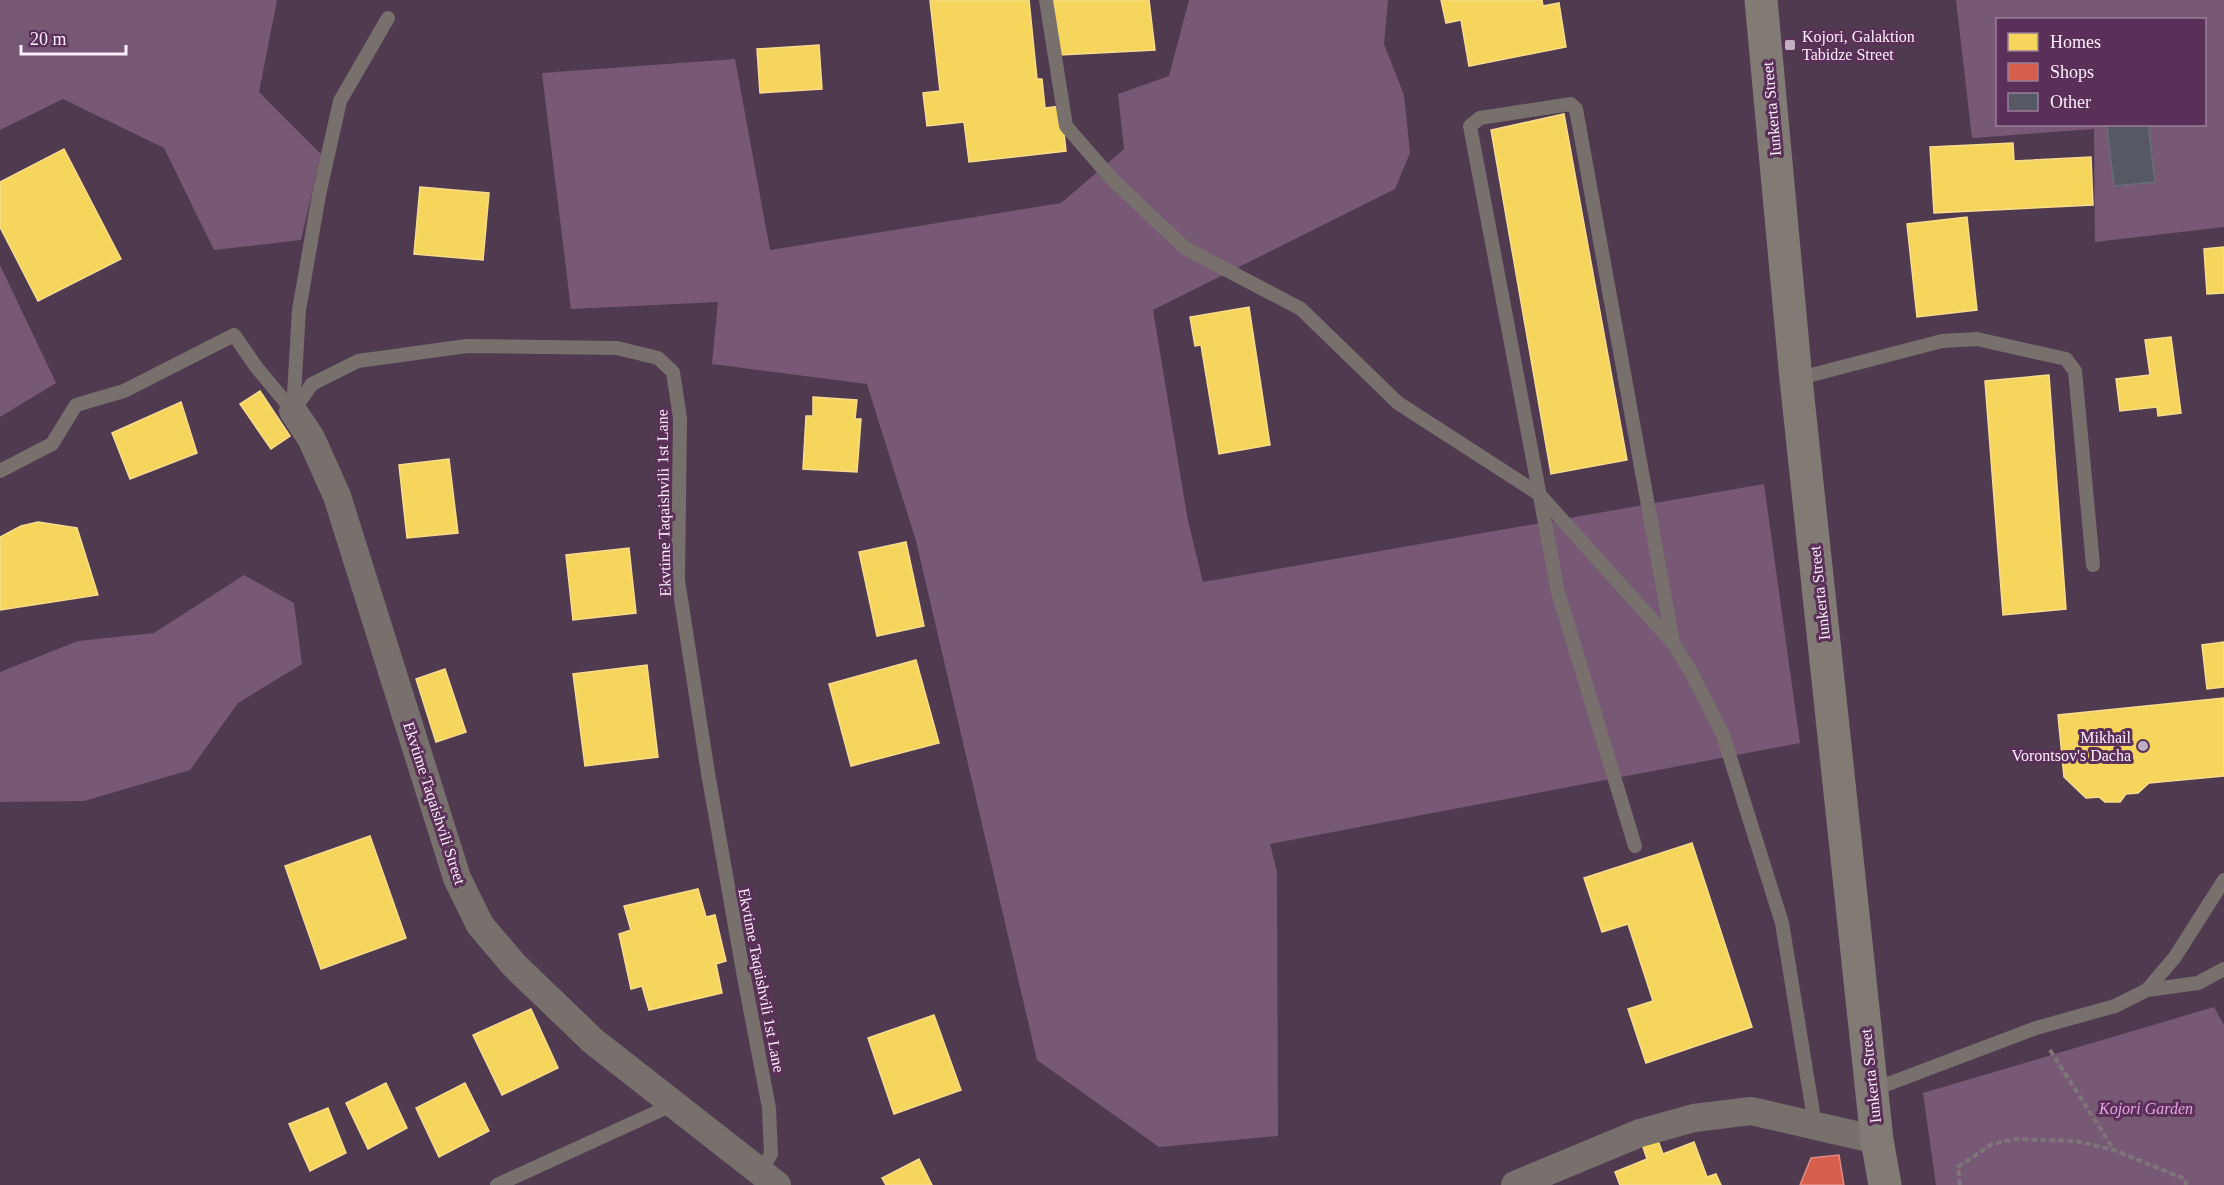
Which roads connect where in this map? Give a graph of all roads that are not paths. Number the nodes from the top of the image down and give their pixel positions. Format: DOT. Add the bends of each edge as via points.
graph roads {
  1 [pos="1046,0"];
  2 [pos="1761,0"];
  3 [pos="388,18"];
  4 [pos="1796,379"];
  5 [pos="293,411"];
  6 [pos="0,471"];
  7 [pos="1539,494"];
  8 [pos="2093,565"];
  9 [pos="1673,643"];
  10 [pos="1635,846"];
  11 [pos="2224,880"];
  12 [pos="2224,969"];
  13 [pos="2147,990"];
  14 [pos="1872,1090"];
  15 [pos="672,1105"];
  16 [pos="1815,1125"];
  17 [pos="1877,1140"];
  18 [pos="763,1181"];
  19 [pos="497,1185"];
  20 [pos="1515,1185"];
  21 [pos="1885,1185"];
  1 -- 7 [label="lane" via="1066,126 1112,179 1185,248 1300,309 1398,403"];
  2 -- 4 [label="main road, Iunkerta Street"];
  3 -- 5 [label="lane" via="340,101 318,195 299,310"];
  4 -- 8 [label="lane" via="1942,341 1977,339 2066,359 2074,371"];
  4 -- 14 [label="main road, Iunkerta Street"];
  5 -- 6 [label="lane" via="234,335 124,391 76,405 52,444"];
  5 -- 15 [label="street, Ekvtime Taqaishvili Street" via="311,438 337,496 457,879 480,925 514,965 593,1041"];
  5 -- 18 [label="lane, Ekvtime Taqaishvili 1st Lane" via="312,384 358,361 467,345 617,348 658,358 673,372 680,418 678,580 708,772 769,1108 771,1154"];
  7 -- 9 [label="lane"];
  7 -- 9 [label="lane" via="1470,126 1480,118 1571,104 1576,110"];
  7 -- 10 [label="lane" via="1558,592"];
  9 -- 16 [label="lane" via="1723,735 1782,923"];
  11 -- 13 [label="lane" via="2175,957"];
  12 -- 13 [label="lane" via="2198,983"];
  13 -- 14 [label="lane" via="2115,1006 2036,1028"];
  14 -- 17 [label="main road, Iunkerta Street"];
  15 -- 18 [label="street, Ekvtime Taqaishvili Street"];
  15 -- 19 [label="lane"];
  16 -- 17 [label="street"];
  16 -- 20 [label="street" via="1751,1111 1694,1118 1641,1133"];
  17 -- 21 [label="main road, Iunkerta Street"];
}
